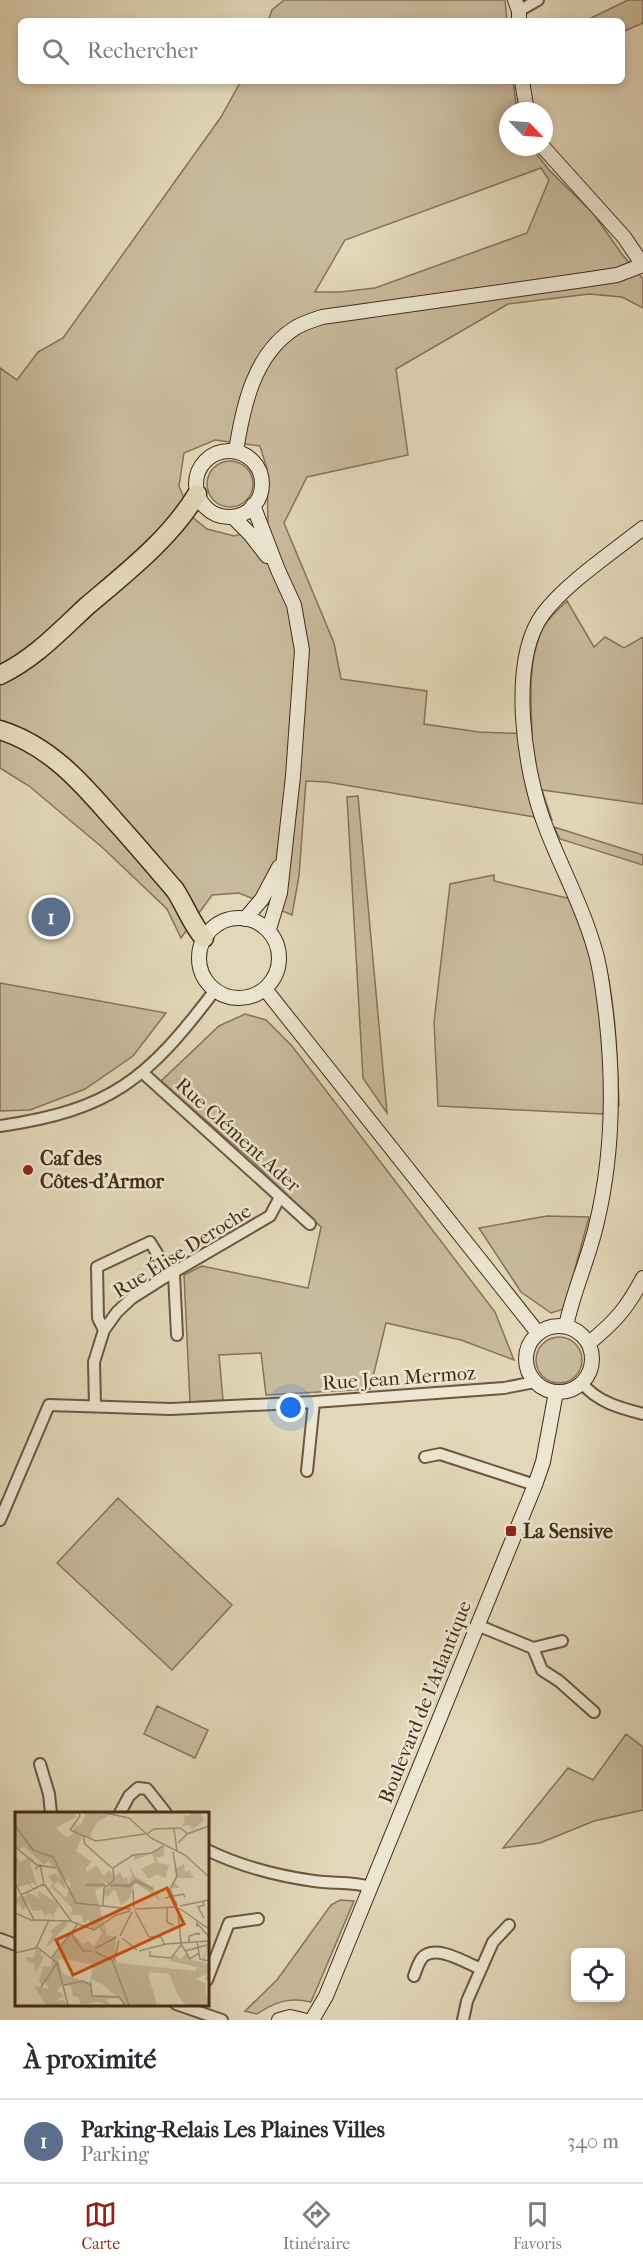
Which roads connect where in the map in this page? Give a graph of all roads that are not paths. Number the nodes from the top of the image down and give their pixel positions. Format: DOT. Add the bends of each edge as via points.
graph roads {
  1 [pos="538,0"];
  2 [pos="517,11"];
  3 [pos="522,84"];
  4 [pos="526,102"];
  5 [pos="551,156"];
  6 [pos="643,265"];
  7 [pos="236,451"];
  8 [pos="197,494"];
  9 [pos="253,506"];
  10 [pos="233,517"];
  11 [pos="643,528"];
  12 [pos="278,570"];
  13 [pos="0,675"];
  14 [pos="0,730"];
  15 [pos="283,863"];
  16 [pos="245,919"];
  17 [pos="269,929"];
  18 [pos="204,938"];
  19 [pos="265,989"];
  20 [pos="215,990"];
  21 [pos="143,1073"];
  22 [pos="0,1126"];
  23 [pos="280,1197"];
  24 [pos="310,1224"];
  25 [pos="174,1274"];
  26 [pos="643,1278"];
  27 [pos="566,1326"];
  28 [pos="104,1330"];
  29 [pos="538,1333"];
  30 [pos="177,1335"];
  31 [pos="589,1343"];
  32 [pos="535,1382"];
  33 [pos="582,1383"];
  34 [pos="556,1392"];
  35 [pos="314,1402"];
  36 [pos="95,1406"];
  37 [pos="643,1414"];
  38 [pos="425,1457"];
  39 [pos="307,1471"];
  40 [pos="535,1485"];
  41 [pos="0,1521"];
  42 [pos="477,1625"];
  43 [pos="562,1641"];
  44 [pos="533,1648"];
  45 [pos="594,1712"];
  46 [pos="40,1764"];
  47 [pos="51,1812"];
  48 [pos="121,1812"];
  49 [pos="165,1812"];
  50 [pos="208,1850"];
  51 [pos="369,1887"];
  52 [pos="258,1919"];
  53 [pos="509,1925"];
  54 [pos="0,1939"];
  55 [pos="15,1945"];
  56 [pos="481,1969"];
  57 [pos="414,1976"];
  58 [pos="208,1977"];
  59 [pos="197,2007"];
  60 [pos="222,2020"];
  61 [pos="279,2020"];
  62 [pos="303,2020"];
  63 [pos="312,2020"];
  64 [pos="463,2020"];
  1 -- 2 [label="street"];
  3 -- 4 [label="main road"];
  5 -- 6 [label="main road" via="624,237"];
  6 -- 7 [label="main road" via="577,281 322,317 297,326 266,356 255,376"];
  7 -- 8 [label="main road" via="208,458 197,475"];
  7 -- 9 [label="main road" via="255,464 260,474 262,485"];
  8 -- 10 [label="main road" via="211,512"];
  8 -- 13 [label="highway" via="175,524 124,573 34,654"];
  9 -- 10 [label="main road"];
  9 -- 12 [label="main road"];
  10 -- 12 [label="main road"];
  11 -- 27 [label="main road" via="563,592 544,613 530,635 524,667 522,699 531,777 545,825 595,948 610,1063 607,1161 597,1224"];
  12 -- 15 [label="main road" via="294,605 302,650"];
  14 -- 18 [label="highway" via="49,754 82,783 175,890"];
  15 -- 16 [label="main road"];
  15 -- 17 [label="main road" via="280,893"];
  16 -- 17 [label="main road"];
  16 -- 18 [label="main road" via="224,921"];
  17 -- 19 [label="main road" via="280,958 273,981"];
  18 -- 20 [label="main road" via="200,948 201,972"];
  19 -- 20 [label="main road" via="245,998 224,996"];
  19 -- 29 [label="main road"];
  20 -- 21 [label="street"];
  21 -- 22 [label="street" via="118,1091 86,1106 41,1120"];
  21 -- 23 [label="street, Rue Clément Ader"];
  23 -- 24 [label="street, Rue Clément Ader"];
  23 -- 25 [label="street, Rue Élise Deroche" via="270,1216"];
  25 -- 28 [label="street, Rue Élise Deroche" via="132,1298"];
  25 -- 28 [label="street" via="150,1242 97,1267 98,1318"];
  25 -- 30 [label="street"];
  26 -- 31 [label="main road" via="615,1321"];
  27 -- 29 [label="main road" via="556,1325"];
  27 -- 31 [label="main road"];
  28 -- 36 [label="street, Rue Élise Deroche" via="94,1362"];
  29 -- 32 [label="main road" via="526,1351 528,1373"];
  31 -- 33 [label="main road" via="592,1364"];
  32 -- 34 [label="main road"];
  32 -- 35 [label="street, Rue Jean Mermoz" via="504,1388"];
  33 -- 34 [label="main road" via="574,1389"];
  33 -- 37 [label="street" via="608,1404"];
  34 -- 40 [label="main road, Boulevard de l'Atlantique"];
  35 -- 36 [label="street, Rue Jean Mermoz" via="171,1409"];
  35 -- 39 [label="street"];
  36 -- 41 [label="street, Rue Jean Mermoz" via="49,1405"];
  38 -- 40 [label="street" via="440,1454"];
  40 -- 42 [label="main road, Boulevard de l'Atlantique"];
  42 -- 44 [label="street"];
  42 -- 51 [label="main road, Boulevard de l'Atlantique"];
  43 -- 44 [label="street"];
  44 -- 45 [label="street" via="542,1670"];
  46 -- 47 [label="street"];
  48 -- 49 [label="street" via="138,1788 147,1789"];
  50 -- 51 [label="street" via="268,1872"];
  51 -- 63 [label="main road, Boulevard de l'Atlantique" via="326,1996"];
  52 -- 58 [label="street" via="229,1923"];
  53 -- 56 [label="street" via="493,1942"];
  54 -- 55 [label="street"];
  56 -- 57 [label="street" via="440,1951 423,1957"];
  56 -- 64 [label="street"];
  59 -- 60 [label="street"];
  61 -- 62 [label="main road"];
}
